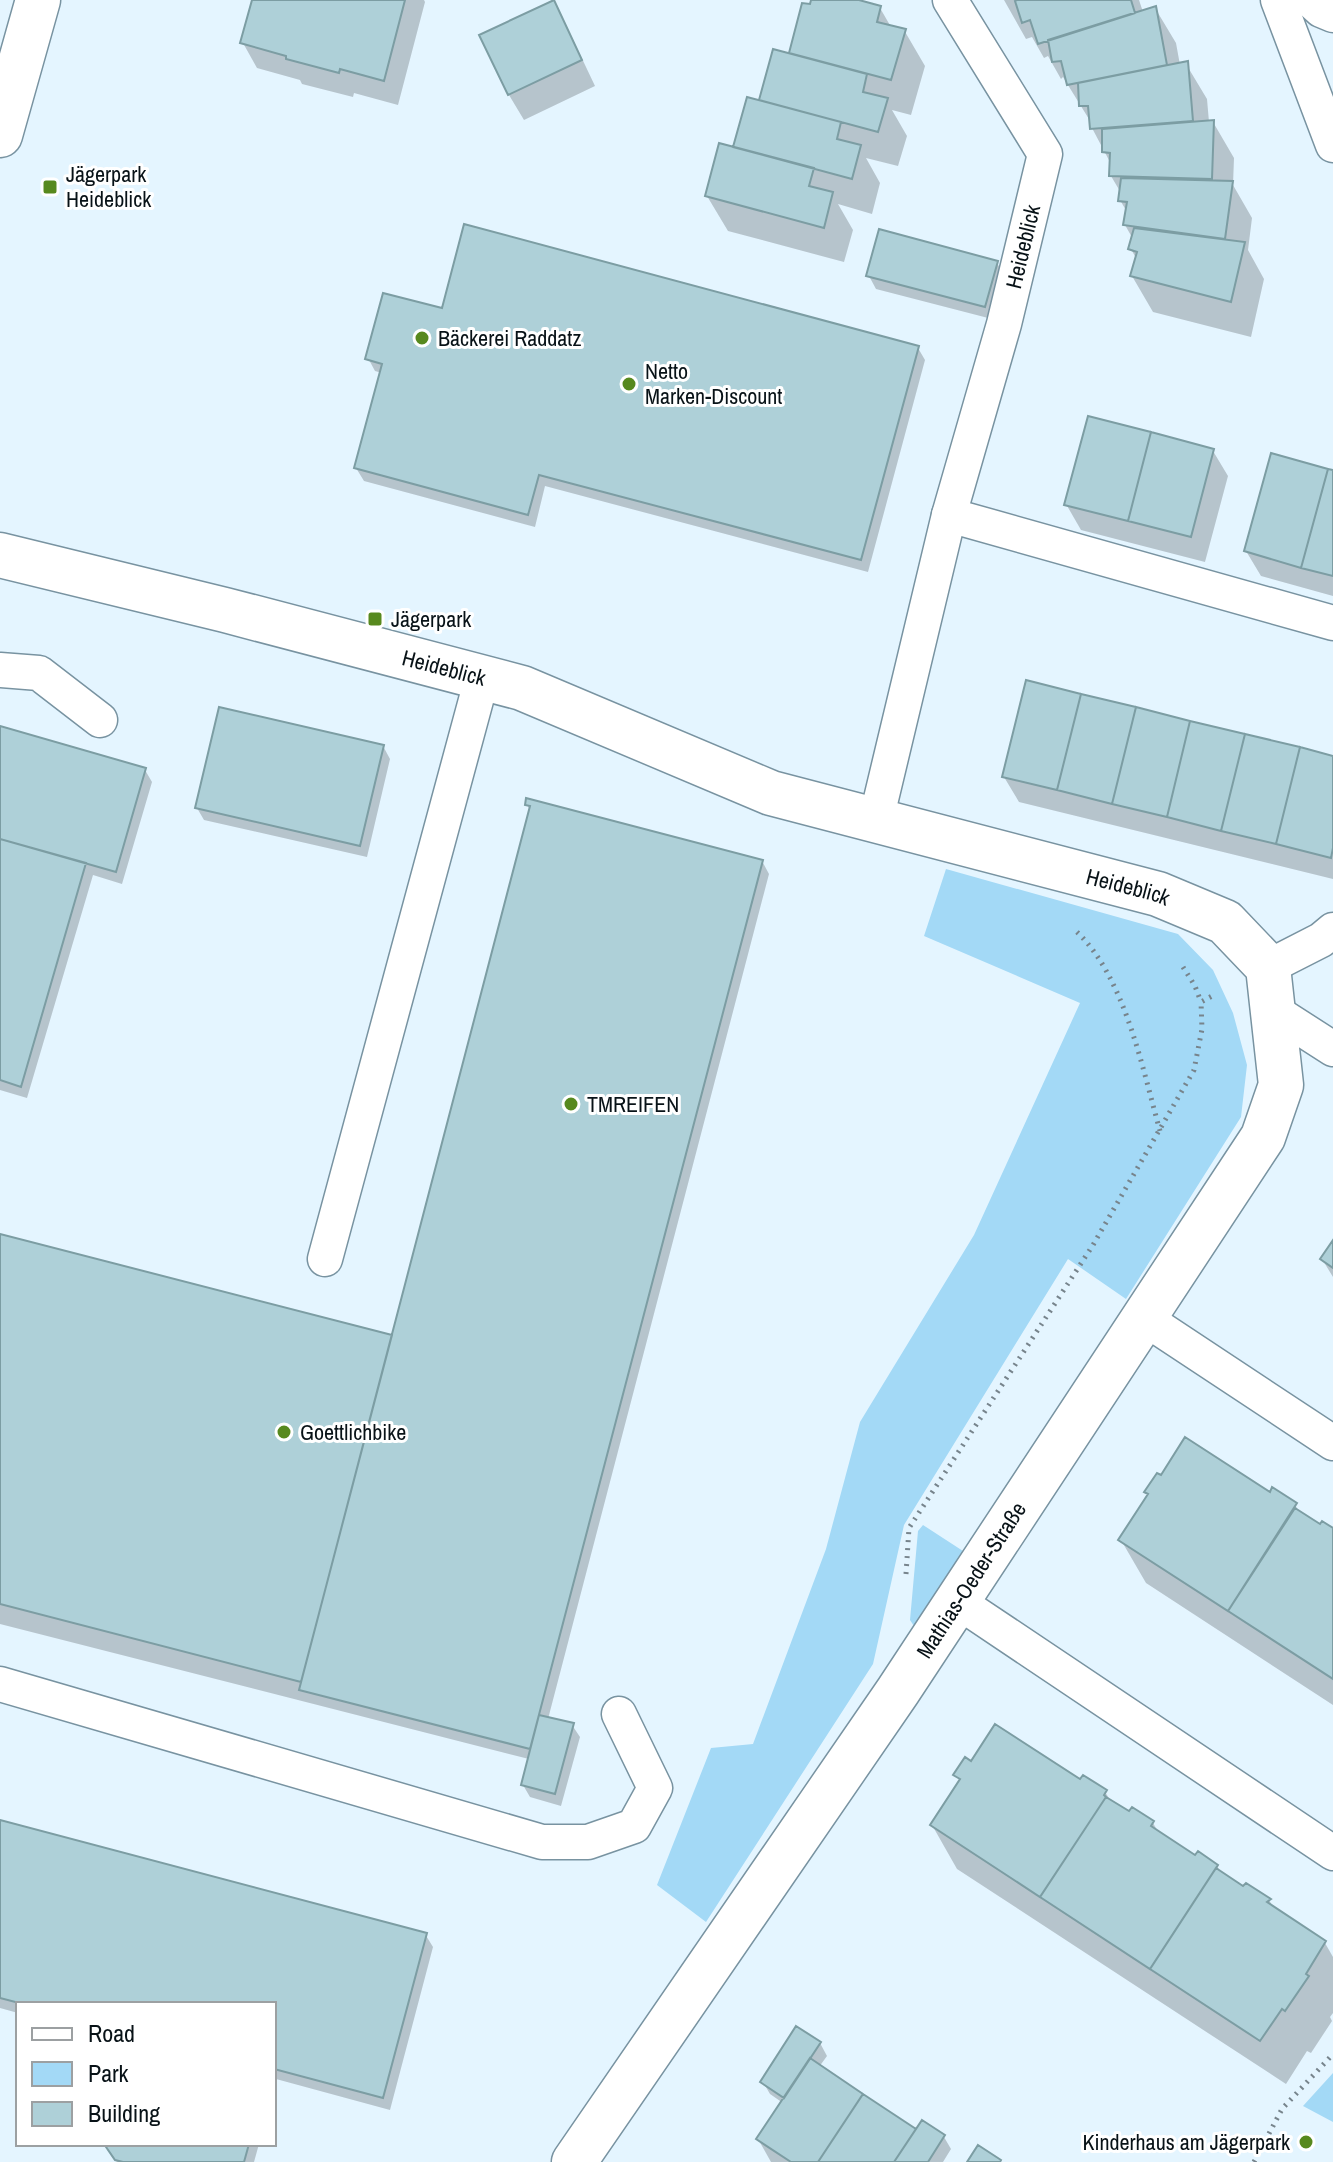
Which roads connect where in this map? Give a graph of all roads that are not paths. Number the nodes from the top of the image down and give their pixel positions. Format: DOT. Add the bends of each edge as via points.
graph roads {
  1 [pos="38,0"];
  2 [pos="950,0"];
  3 [pos="1278,0"];
  4 [pos="1310,0"];
  5 [pos="1333,15"];
  6 [pos="0,135"];
  7 [pos="1333,145"];
  8 [pos="949,515"];
  9 [pos="0,555"];
  10 [pos="1333,623"];
  11 [pos="0,670"];
  12 [pos="482,678"];
  13 [pos="100,720"];
  14 [pos="876,820"];
  15 [pos="1333,930"];
  16 [pos="1268,967"];
  17 [pos="1274,1011"];
  18 [pos="1333,1049"];
  19 [pos="325,1259"];
  20 [pos="1144,1318"];
  21 [pos="1333,1443"];
  22 [pos="957,1601"];
  23 [pos="0,1684"];
  24 [pos="619,1714"];
  25 [pos="1333,1853"];
  26 [pos="574,2162"];
  1 -- 6 [label="street"];
  2 -- 8 [label="lane, Heideblick" via="1045,154 1004,324"];
  3 -- 7 [label="lane"];
  4 -- 5 [label="lane"];
  8 -- 10 [label="lane"];
  8 -- 14 [label="lane, Heideblick"];
  9 -- 12 [label="street, Heideblick"];
  11 -- 13 [label="lane" via="39,673"];
  12 -- 14 [label="street, Heideblick" via="522,688 771,793"];
  12 -- 19 [label="lane"];
  14 -- 16 [label="street, Heideblick" via="1158,894 1225,922"];
  15 -- 16 [label="lane"];
  16 -- 17 [label="street, Mathias-Oeder-Straße"];
  17 -- 18 [label="lane"];
  17 -- 20 [label="street, Mathias-Oeder-Straße" via="1281,1085 1263,1137"];
  20 -- 21 [label="lane"];
  20 -- 22 [label="street, Mathias-Oeder-Straße"];
  22 -- 25 [label="lane"];
  22 -- 26 [label="street, Mathias-Oeder-Straße"];
  23 -- 24 [label="lane" via="542,1842 588,1842 634,1826 655,1788"];
}
